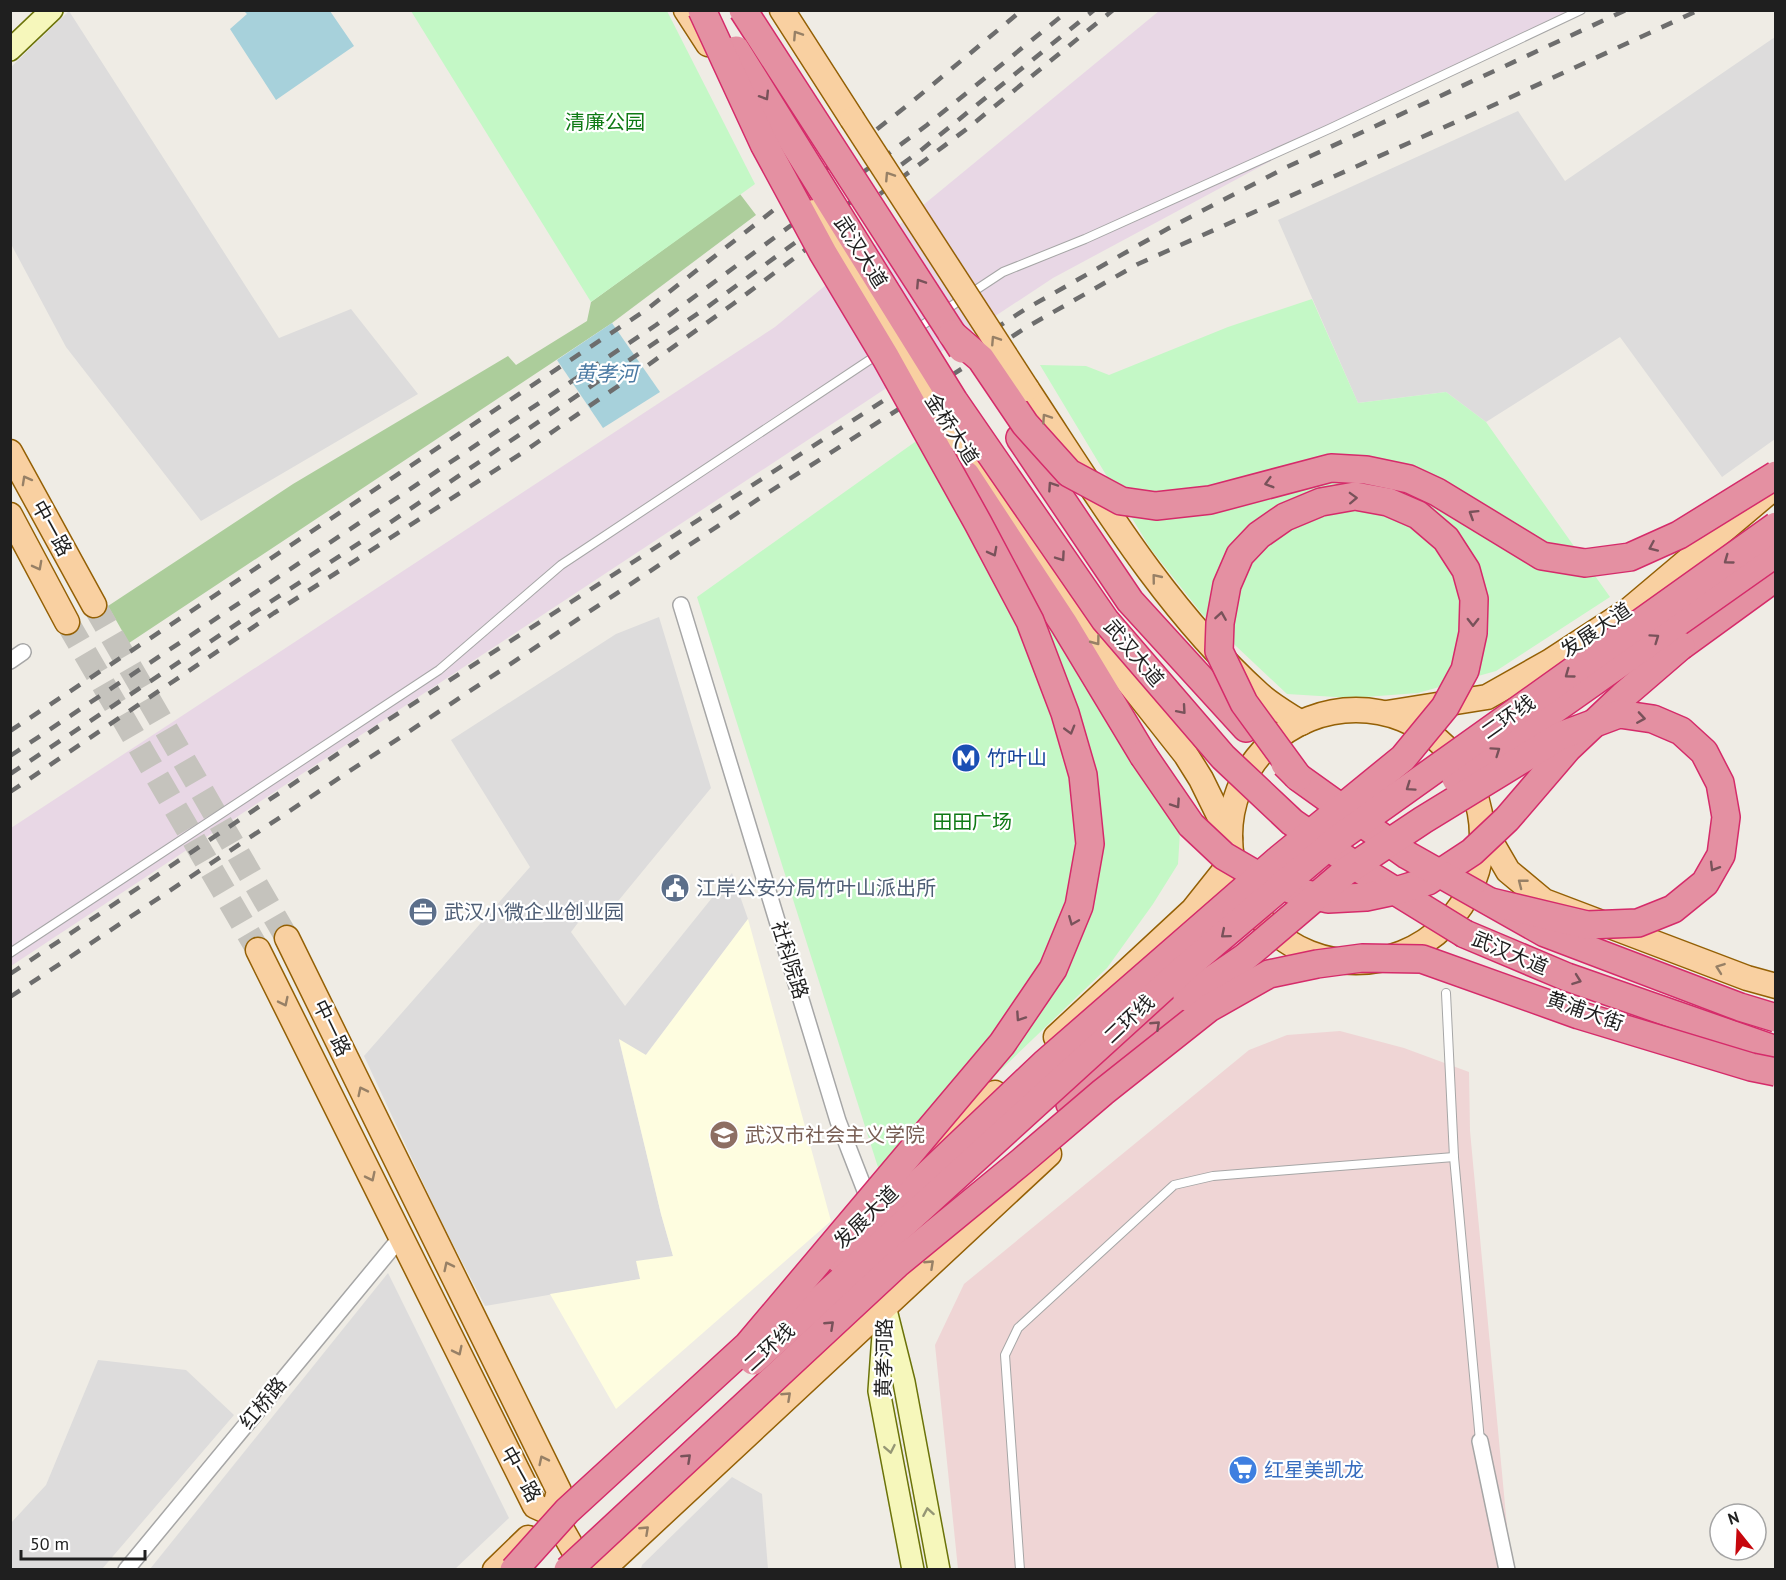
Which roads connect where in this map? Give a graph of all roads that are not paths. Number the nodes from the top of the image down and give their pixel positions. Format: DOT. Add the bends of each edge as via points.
graph roads {
  1 [pos="52,10"];
  2 [pos="686,10"];
  3 [pos="702,10"];
  4 [pos="712,10"];
  5 [pos="743,10"];
  6 [pos="782,10"];
  7 [pos="1581,10"];
  8 [pos="10,50"];
  9 [pos="952,334"];
  10 [pos="886,358"];
  11 [pos="10,452"];
  12 [pos="1776,475"];
  13 [pos="1776,486"];
  14 [pos="10,515"];
  15 [pos="1776,526"];
  16 [pos="1776,553"];
  17 [pos="1776,577"];
  18 [pos="1776,587"];
  19 [pos="94,605"];
  20 [pos="681,605"];
  21 [pos="68,622"];
  22 [pos="1387,713"];
  23 [pos="1300,723"];
  24 [pos="1298,777"];
  25 [pos="1477,796"];
  26 [pos="1483,828"];
  27 [pos="1231,850"];
  28 [pos="1491,903"];
  29 [pos="287,938"];
  30 [pos="258,950"];
  31 [pos="10,954"];
  32 [pos="1393,957"];
  33 [pos="1337,961"];
  34 [pos="1776,986"];
  35 [pos="1446,993"];
  36 [pos="1187,997"];
  37 [pos="1776,1018"];
  38 [pos="1776,1050"];
  39 [pos="1776,1073"];
  40 [pos="1454,1157"];
  41 [pos="872,1210"];
  42 [pos="401,1237"];
  43 [pos="897,1264"];
  44 [pos="885,1306"];
  45 [pos="748,1345"];
  46 [pos="1480,1441"];
  47 [pos="553,1514"];
  48 [pos="126,1569"];
  49 [pos="495,1569"];
  50 [pos="514,1569"];
  51 [pos="528,1569"];
  52 [pos="568,1569"];
  53 [pos="585,1569"];
  54 [pos="602,1569"];
  55 [pos="914,1569"];
  56 [pos="939,1569"];
  57 [pos="1020,1569"];
  58 [pos="1507,1569"];
  1 -- 8 [label="main road"];
  2 -- 27 [label="main road, 金桥大道, one-way, bridge" via="956,437 1092,636 1186,755 1201,779"];
  3 -- 10 [label="highway, bridge" via="764,144 822,253"];
  4 -- 38 [label="highway, 武汉大道, one-way, bridge" via="908,329 992,457 1105,620 1230,764 1292,822 1465,934 1567,977"];
  9 -- 5 [label="highway, 武汉大道, one-way, bridge"];
  23 -- 6 [label="main road, one-way, bridge" via="1260,695 1202,634 1135,551"];
  7 -- 31 [label="lane" via="1329,129 1003,272 561,565 439,670"];
  12 -- 9 [label="highway, one-way, bridge" via="1679,535 1630,557 1585,563 1542,556 1437,492 1409,479 1366,470 1330,468 1210,500 1156,506 1121,501 1069,473 1025,424 981,359"];
  24 -- 9 [label="highway, 武汉大道, one-way, bridge" via="1246,728 1130,601"];
  10 -- 17 [label="highway, one-way, bridge" via="985,502 1191,825 1224,856 1295,891 1328,899 1366,897 1428,881 1472,852 1507,819 1568,748 1623,696 1681,646"];
  10 -- 45 [label="highway, one-way, bridge" via="1030,621 1065,713 1083,775 1090,844 1079,906 1053,969 1002,1044"];
  19 -- 11 [label="main road, 中一路, one-way"];
  13 -- 22 [label="main road, 发展大道" via="1629,610 1549,662 1487,697"];
  14 -- 21 [label="main road, 中一路, one-way"];
  15 -- 51 [label="highway, 二环线, one-way, bridge" via="1336,840 1185,968"];
  36 -- 16 [label="highway, 二环线, one-way, bridge" via="1357,850"];
  18 -- 25 [label="main road"];
  20 -- 41 [label="street, 社科院路" via="838,1121"];
  22 -- 23 [label="main road" via="1343,710"];
  22 -- 25 [label="main road" via="1426,730 1442,744 1457,759"];
  23 -- 27 [label="main road" via="1271,743 1248,770 1234,804"];
  24 -- 28 [label="highway, 武汉大道, bridge" via="1407,855"];
  24 -- 45 [label="highway, one-way, bridge" via="1244,703 1219,651 1227,585 1240,555 1259,534 1285,517 1321,502 1355,496 1388,502 1418,515 1446,539 1466,570 1474,599 1473,633 1465,670 1445,707 1403,758 1278,860 1044,1064"];
  25 -- 26 [label="main road"];
  26 -- 32 [label="main road" via="1481,861 1469,893 1450,921 1424,943"];
  34 -- 26 [label="main road, one-way" via="1544,901 1508,872"];
  27 -- 33 [label="main road, 金桥大道" via="1242,890 1258,916 1281,937 1308,953"];
  27 -- 41 [label="main road, 发展大道" via="1193,910"];
  36 -- 28 [label="highway, one-way, bridge" via="1244,958 1345,872 1560,736 1619,714 1653,719 1681,731 1704,752 1720,783 1726,817 1721,855 1705,883 1673,909 1638,922 1587,925"];
  28 -- 37 [label="highway, 武汉大道, bridge" via="1545,933"];
  47 -- 29 [label="main road, 中一路, one-way" via="559,1491"];
  30 -- 42 [label="main road, 中一路, one-way"];
  32 -- 33 [label="main road" via="1366,962"];
  32 -- 39 [label="main road, 黄浦大街" via="1430,958 1454,965"];
  44 -- 33 [label="main road, one-way" via="1071,1133 1174,1048 1226,1010 1289,976"];
  35 -- 40 [label="lane"];
  43 -- 36 [label="highway, 二环线, one-way, bridge"];
  39 -- 43 [label="highway, bridge" via="1579,1015 1422,959 1362,958 1269,974 1209,1008"];
  40 -- 46 [label="lane"];
  40 -- 57 [label="lane" via="1213,1176 1174,1185 1018,1329 1005,1355"];
  41 -- 44 [label="main road"];
  41 -- 47 [label="main road, 发展大道"];
  42 -- 47 [label="main road, 中一路, one-way" via="535,1506"];
  42 -- 48 [label="street, 红桥路"];
  52 -- 43 [label="highway, 二环线, one-way, bridge"];
  54 -- 44 [label="main road, one-way"];
  44 -- 55 [label="main road, 黄孝河路, one-way" via="879,1391"];
  56 -- 44 [label="main road, 黄孝河路, one-way" via="904,1382"];
  45 -- 50 [label="highway, bridge" via="567,1511"];
  46 -- 58 [label="street"];
  47 -- 49 [label="main road, 发展大道"];
  47 -- 53 [label="main road"];
}
